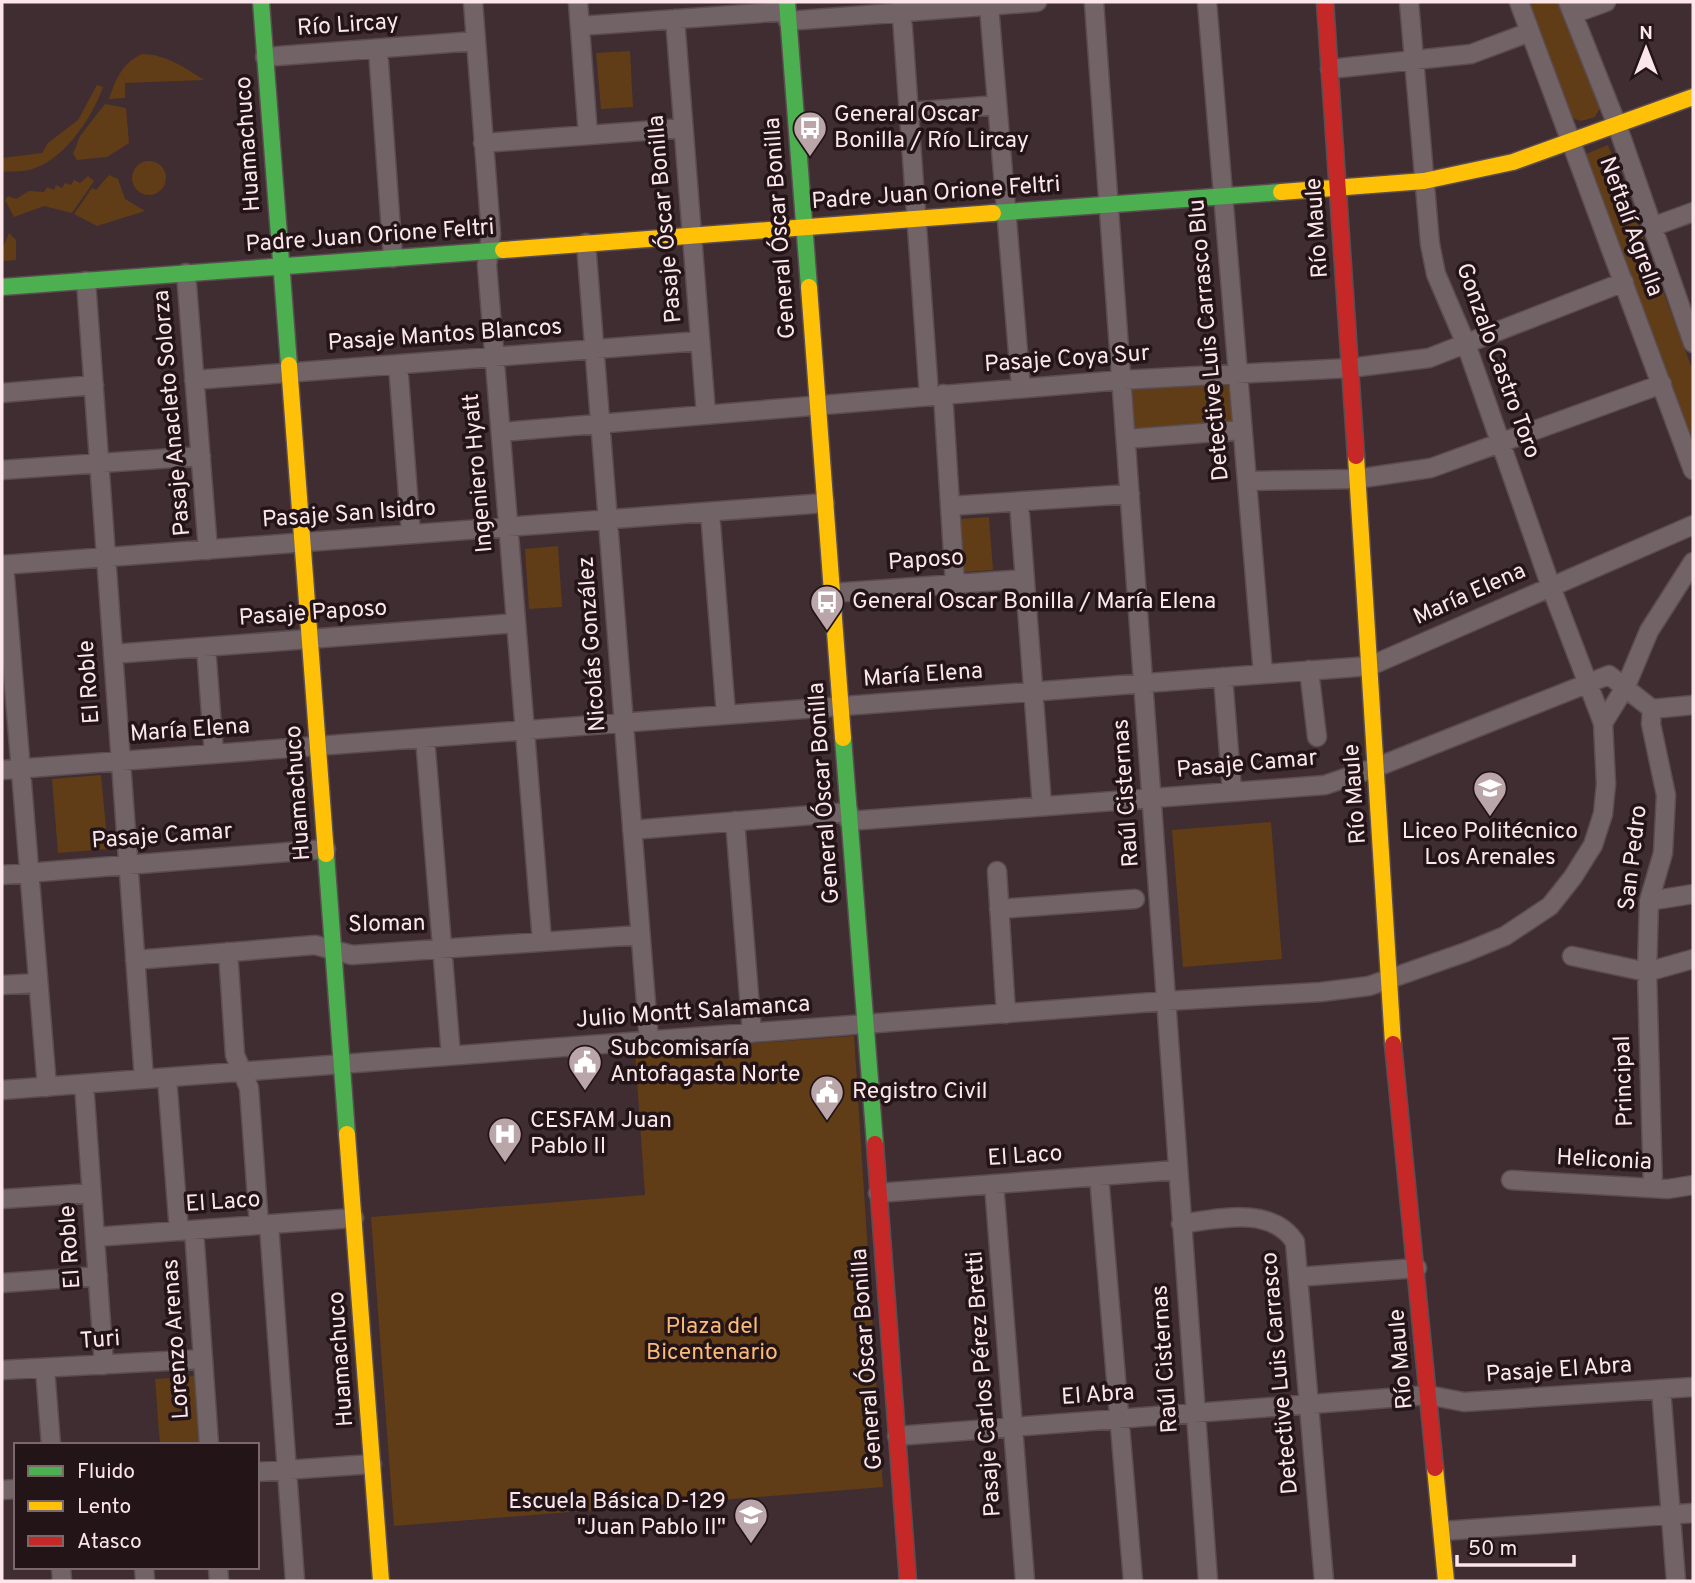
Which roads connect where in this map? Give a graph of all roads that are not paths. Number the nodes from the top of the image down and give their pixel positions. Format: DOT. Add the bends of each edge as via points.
graph roads {
  1 [pos="261,2"];
  2 [pos="473,2"];
  3 [pos="578,2"];
  4 [pos="1037,2"];
  5 [pos="1094,2"];
  6 [pos="1207,2"];
  7 [pos="1325,2"];
  8 [pos="1409,2"];
  9 [pos="1519,2"];
  10 [pos="1606,2"];
  11 [pos="989,5"];
  12 [pos="902,7"];
  13 [pos="1570,8"];
  14 [pos="787,11"];
  15 [pos="674,19"];
  16 [pos="580,26"];
  17 [pos="1530,32"];
  18 [pos="475,41"];
  19 [pos="378,49"];
  20 [pos="265,57"];
  21 [pos="1413,62"];
  22 [pos="1330,69"];
  23 [pos="1693,97"];
  24 [pos="997,105"];
  25 [pos="909,112"];
  26 [pos="1617,125"];
  27 [pos="683,128"];
  28 [pos="588,135"];
  29 [pos="1572,140"];
  30 [pos="483,143"];
  31 [pos="1424,181"];
  32 [pos="1338,187"];
  33 [pos="1223,196"];
  34 [pos="1109,204"];
  35 [pos="1007,212"];
  36 [pos="1693,212"];
  37 [pos="917,219"];
  38 [pos="804,227"];
  39 [pos="1652,227"];
  40 [pos="691,235"];
  41 [pos="586,243"];
  42 [pos="489,251"];
  43 [pos="393,258"];
  44 [pos="281,266"];
  45 [pos="186,273"];
  46 [pos="86,281"];
  47 [pos="1624,282"];
  48 [pos="2,287"];
  49 [pos="1689,322"];
  50 [pos="700,341"];
  51 [pos="1693,343"];
  52 [pos="1466,344"];
  53 [pos="594,349"];
  54 [pos="495,357"];
  55 [pos="398,365"];
  56 [pos="1350,368"];
  57 [pos="1238,372"];
  58 [pos="289,373"];
  59 [pos="194,380"];
  60 [pos="1122,380"];
  61 [pos="1662,384"];
  62 [pos="94,385"];
  63 [pos="1021,388"];
  64 [pos="2,393"];
  65 [pos="936,395"];
  66 [pos="818,405"];
  67 [pos="706,414"];
  68 [pos="600,423"];
  69 [pos="1242,430"];
  70 [pos="500,432"];
  71 [pos="1126,439"];
  72 [pos="1502,445"];
  73 [pos="201,456"];
  74 [pos="99,463"];
  75 [pos="2,470"];
  76 [pos="1693,470"];
  77 [pos="1356,479"];
  78 [pos="1247,481"];
  79 [pos="1130,494"];
  80 [pos="1019,502"];
  81 [pos="825,503"];
  82 [pos="950,506"];
  83 [pos="709,512"];
  84 [pos="608,520"];
  85 [pos="1693,525"];
  86 [pos="508,527"];
  87 [pos="411,534"];
  88 [pos="302,543"];
  89 [pos="208,550"];
  90 [pos="106,557"];
  91 [pos="1693,562"];
  92 [pos="3,565"];
  93 [pos="1024,579"];
  94 [pos="955,584"];
  95 [pos="1551,587"];
  96 [pos="832,593"];
  97 [pos="516,623"];
  98 [pos="310,639"];
  99 [pos="206,647"];
  100 [pos="113,654"];
  101 [pos="1370,666"];
  102 [pos="1309,670"];
  103 [pos="1263,674"];
  104 [pos="7,677"];
  105 [pos="1223,677"];
  106 [pos="1587,682"];
  107 [pos="1143,683"];
  108 [pos="1626,686"];
  109 [pos="1033,692"];
  110 [pos="1693,705"];
  111 [pos="841,706"];
  112 [pos="1652,709"];
  113 [pos="726,715"];
  114 [pos="624,723"];
  115 [pos="1603,723"];
  116 [pos="525,730"];
  117 [pos="1317,737"];
  118 [pos="425,738"];
  119 [pos="318,746"];
  120 [pos="214,754"];
  121 [pos="121,761"];
  122 [pos="1377,767"];
  123 [pos="21,769"];
  124 [pos="2,770"];
  125 [pos="1232,791"];
  126 [pos="1152,797"];
  127 [pos="1042,806"];
  128 [pos="849,816"];
  129 [pos="735,821"];
  130 [pos="632,830"];
  131 [pos="326,849"];
  132 [pos="128,864"];
  133 [pos="997,871"];
  134 [pos="29,872"];
  135 [pos="2,874"];
  136 [pos="1693,894"];
  137 [pos="1135,899"];
  138 [pos="1649,901"];
  139 [pos="999,909"];
  140 [pos="640,935"];
  141 [pos="542,941"];
  142 [pos="442,948"];
  143 [pos="334,950"];
  144 [pos="228,952"];
  145 [pos="1572,956"];
  146 [pos="1693,959"];
  147 [pos="135,960"];
  148 [pos="1647,972"];
  149 [pos="1387,980"];
  150 [pos="38,983"];
  151 [pos="2,985"];
  152 [pos="1166,1001"];
  153 [pos="1006,1014"];
  154 [pos="865,1024"];
  155 [pos="752,1033"];
  156 [pos="649,1041"];
  157 [pos="451,1056"];
  158 [pos="343,1064"];
  159 [pos="243,1072"];
  160 [pos="167,1078"];
  161 [pos="144,1080"];
  162 [pos="83,1084"];
  163 [pos="47,1087"];
  164 [pos="2,1090"];
  165 [pos="1177,1170"];
  166 [pos="1099,1175"];
  167 [pos="1511,1180"];
  168 [pos="994,1184"];
  169 [pos="1693,1185"];
  170 [pos="1653,1188"];
  171 [pos="91,1193"];
  172 [pos="878,1193"];
  173 [pos="2,1199"];
  174 [pos="354,1218"];
  175 [pos="1181,1224"];
  176 [pos="264,1225"];
  177 [pos="186,1231"];
  178 [pos="95,1237"];
  179 [pos="1417,1268"];
  180 [pos="98,1276"];
  181 [pos="1298,1277"];
  182 [pos="2,1283"];
  183 [pos="203,1359"];
  184 [pos="104,1365"];
  185 [pos="2,1370"];
  186 [pos="45,1370"];
  187 [pos="1693,1387"];
  188 [pos="1661,1389"];
  189 [pos="1428,1395"];
  190 [pos="1309,1404"];
  191 [pos="1195,1413"];
  192 [pos="1120,1419"];
  193 [pos="1013,1427"];
  194 [pos="897,1436"];
  195 [pos="51,1443"];
  196 [pos="209,1443"];
  197 [pos="373,1464"];
  198 [pos="287,1470"];
  199 [pos="259,1472"];
  200 [pos="1693,1513"];
  201 [pos="1671,1515"];
  202 [pos="1443,1531"];
  203 [pos="295,1581"];
  204 [pos="381,1581"];
  205 [pos="908,1581"];
  206 [pos="1025,1581"];
  207 [pos="1133,1581"];
  208 [pos="1208,1581"];
  209 [pos="1324,1581"];
  210 [pos="1446,1581"];
  211 [pos="1676,1581"];
  1 -- 20 [label="street, Huamachuco"];
  2 -- 18 [label="street, Ingeniero Hyatt"];
  3 -- 16 [label="street"];
  4 -- 11 [label="street"];
  5 -- 34 [label="street, Raúl Cisternas"];
  6 -- 33 [label="street, Detective Luis Carrasco Blu"];
  7 -- 22 [label="street, Río Maule"];
  8 -- 21 [label="street, Gonzalo Castro Toro"];
  9 -- 17 [label="street, Neftalí Agrella"];
  10 -- 13 [label="street"];
  11 -- 12 [label="street"];
  11 -- 24 [label="street"];
  12 -- 14 [label="street"];
  12 -- 25 [label="street"];
  13 -- 26 [label="street"];
  14 -- 15 [label="street"];
  14 -- 38 [label="street, General Óscar Bonilla"];
  15 -- 16 [label="street"];
  15 -- 27 [label="street, Pasaje Óscar Bonilla"];
  16 -- 28 [label="street"];
  17 -- 21 [label="street" via="1471,54"];
  17 -- 29 [label="street, Neftalí Agrella"];
  18 -- 19 [label="street, Río Lircay"];
  18 -- 30 [label="street, Ingeniero Hyatt"];
  19 -- 20 [label="street, Río Lircay"];
  19 -- 43 [label="street"];
  20 -- 44 [label="street, Huamachuco"];
  21 -- 22 [label="street"];
  21 -- 31 [label="street, Gonzalo Castro Toro"];
  22 -- 32 [label="street, Río Maule"];
  23 -- 26 [label="street, Padre Juan Orione Feltri"];
  24 -- 25 [label="street"];
  24 -- 35 [label="street"];
  25 -- 37 [label="street"];
  26 -- 29 [label="street, Padre Juan Orione Feltri"];
  26 -- 39 [label="street"];
  27 -- 28 [label="street"];
  27 -- 40 [label="street, Pasaje Óscar Bonilla"];
  28 -- 30 [label="street"];
  29 -- 31 [label="street, Padre Juan Orione Feltri" via="1513,162"];
  29 -- 47 [label="street, Neftalí Agrella"];
  30 -- 42 [label="street, Ingeniero Hyatt"];
  31 -- 32 [label="street, Padre Juan Orione Feltri"];
  31 -- 52 [label="street, Gonzalo Castro Toro" via="1436,274"];
  32 -- 33 [label="street, Padre Juan Orione Feltri"];
  32 -- 56 [label="street, Río Maule"];
  33 -- 34 [label="street, Padre Juan Orione Feltri"];
  33 -- 57 [label="street, Detective Luis Carrasco Blu"];
  34 -- 35 [label="street, Padre Juan Orione Feltri"];
  34 -- 60 [label="street, Raúl Cisternas"];
  35 -- 37 [label="street, Padre Juan Orione Feltri"];
  35 -- 63 [label="street"];
  36 -- 39 [label="street"];
  37 -- 38 [label="street, Padre Juan Orione Feltri"];
  37 -- 65 [label="street"];
  38 -- 40 [label="street, Padre Juan Orione Feltri"];
  38 -- 66 [label="street, General Óscar Bonilla"];
  39 -- 49 [label="street"];
  40 -- 41 [label="street, Padre Juan Orione Feltri"];
  40 -- 50 [label="street, Pasaje Óscar Bonilla"];
  41 -- 42 [label="street, Padre Juan Orione Feltri"];
  41 -- 53 [label="street, Nicolás González"];
  42 -- 43 [label="street, Padre Juan Orione Feltri"];
  42 -- 54 [label="street, Ingeniero Hyatt"];
  43 -- 44 [label="street, Padre Juan Orione Feltri"];
  44 -- 45 [label="street, Padre Juan Orione Feltri"];
  44 -- 58 [label="street, Huamachuco"];
  45 -- 46 [label="street, Padre Juan Orione Feltri"];
  45 -- 59 [label="street, Pasaje Anacleto Solorza"];
  46 -- 48 [label="street, Padre Juan Orione Feltri"];
  46 -- 62 [label="street, El Roble"];
  47 -- 52 [label="street, Pasaje Coya Sur"];
  47 -- 61 [label="street, Neftalí Agrella"];
  49 -- 51 [label="street"];
  50 -- 53 [label="street, Pasaje Mantos Blancos"];
  50 -- 67 [label="street, Pasaje Óscar Bonilla"];
  52 -- 56 [label="street, Pasaje Coya Sur" via="1429,358"];
  52 -- 72 [label="street, Gonzalo Castro Toro"];
  53 -- 54 [label="street, Pasaje Mantos Blancos"];
  53 -- 68 [label="street, Nicolás González"];
  54 -- 55 [label="street, Pasaje Mantos Blancos"];
  54 -- 70 [label="street, Ingeniero Hyatt"];
  55 -- 58 [label="street, Pasaje Mantos Blancos"];
  55 -- 87 [label="street"];
  56 -- 57 [label="street, Pasaje Coya Sur"];
  56 -- 77 [label="street, Río Maule"];
  57 -- 60 [label="street, Pasaje Coya Sur"];
  57 -- 69 [label="street, Detective Luis Carrasco Blu"];
  58 -- 59 [label="street, Pasaje Mantos Blancos"];
  58 -- 88 [label="street, Huamachuco"];
  59 -- 73 [label="street, Pasaje Anacleto Solorza"];
  60 -- 63 [label="street, Pasaje Coya Sur"];
  60 -- 71 [label="street, Raúl Cisternas"];
  61 -- 72 [label="street"];
  61 -- 76 [label="street, Neftalí Agrella"];
  62 -- 64 [label="street"];
  62 -- 74 [label="street, El Roble"];
  63 -- 65 [label="street, Pasaje Coya Sur"];
  65 -- 66 [label="street, Pasaje Coya Sur"];
  65 -- 82 [label="street"];
  66 -- 67 [label="street, Pasaje Coya Sur"];
  66 -- 81 [label="street, General Óscar Bonilla"];
  67 -- 68 [label="street, Pasaje Coya Sur"];
  68 -- 70 [label="street, Pasaje Coya Sur"];
  68 -- 84 [label="street, Nicolás González"];
  69 -- 71 [label="street"];
  69 -- 78 [label="street, Detective Luis Carrasco Blu"];
  70 -- 86 [label="street, Ingeniero Hyatt"];
  71 -- 79 [label="street, Raúl Cisternas"];
  72 -- 77 [label="street" via="1431,468"];
  72 -- 95 [label="street, Gonzalo Castro Toro"];
  73 -- 74 [label="street"];
  73 -- 89 [label="street, Pasaje Anacleto Solorza"];
  74 -- 75 [label="street"];
  74 -- 90 [label="street, El Roble"];
  77 -- 78 [label="street"];
  77 -- 101 [label="street, Río Maule"];
  78 -- 103 [label="street, Detective Luis Carrasco Blu"];
  79 -- 80 [label="street"];
  79 -- 107 [label="street, Raúl Cisternas"];
  80 -- 82 [label="street"];
  80 -- 93 [label="street"];
  81 -- 83 [label="street, Pasaje San Isidro"];
  81 -- 96 [label="street, General Óscar Bonilla"];
  82 -- 94 [label="street"];
  83 -- 84 [label="street, Pasaje San Isidro"];
  83 -- 113 [label="street"];
  84 -- 86 [label="street, Pasaje San Isidro"];
  84 -- 114 [label="street, Nicolás González"];
  85 -- 95 [label="street, María Elena"];
  86 -- 87 [label="street, Pasaje San Isidro"];
  86 -- 97 [label="street, Ingeniero Hyatt"];
  87 -- 88 [label="street, Pasaje San Isidro"];
  88 -- 89 [label="street, Pasaje San Isidro"];
  88 -- 98 [label="street, Huamachuco"];
  89 -- 90 [label="street, Pasaje San Isidro"];
  90 -- 92 [label="street, Pasaje San Isidro"];
  90 -- 100 [label="street, El Roble"];
  91 -- 108 [label="street" via="1649,631"];
  92 -- 104 [label="street"];
  93 -- 94 [label="street, Paposo"];
  93 -- 109 [label="street"];
  94 -- 96 [label="street, Paposo"];
  95 -- 101 [label="street, María Elena"];
  95 -- 106 [label="street, Gonzalo Castro Toro"];
  96 -- 111 [label="street, General Óscar Bonilla"];
  97 -- 98 [label="street, Pasaje Paposo"];
  97 -- 116 [label="street, Ingeniero Hyatt"];
  98 -- 99 [label="street, Pasaje Paposo"];
  98 -- 119 [label="street, Huamachuco"];
  99 -- 100 [label="street, Pasaje Paposo"];
  99 -- 120 [label="street"];
  100 -- 121 [label="street, El Roble"];
  101 -- 102 [label="street, María Elena"];
  101 -- 122 [label="street, Río Maule"];
  102 -- 103 [label="street, María Elena"];
  102 -- 117 [label="street"];
  103 -- 105 [label="street, María Elena"];
  104 -- 123 [label="street"];
  105 -- 107 [label="street, María Elena"];
  105 -- 125 [label="street"];
  106 -- 108 [label="street, Pasaje Camar" via="1609,675"];
  106 -- 115 [label="street, Gonzalo Castro Toro"];
  106 -- 122 [label="street, Pasaje Camar"];
  107 -- 109 [label="street, María Elena"];
  107 -- 126 [label="street, Raúl Cisternas"];
  108 -- 112 [label="street"];
  108 -- 115 [label="street"];
  109 -- 111 [label="street, María Elena"];
  109 -- 127 [label="street"];
  110 -- 112 [label="street"];
  111 -- 113 [label="street, María Elena"];
  111 -- 128 [label="street, General Óscar Bonilla"];
  112 -- 138 [label="street, San Pedro" via="1666,821 1663,853"];
  113 -- 114 [label="street, María Elena"];
  114 -- 116 [label="street, María Elena"];
  114 -- 130 [label="street, Nicolás González"];
  115 -- 149 [label="street, Gonzalo Castro Toro" via="1607,751 1604,814 1593,845 1550,906 1505,936"];
  116 -- 118 [label="street, María Elena"];
  116 -- 141 [label="street, Ingeniero Hyatt"];
  118 -- 119 [label="street, María Elena"];
  118 -- 142 [label="street"];
  119 -- 120 [label="street, María Elena"];
  119 -- 131 [label="street, Huamachuco"];
  120 -- 121 [label="street, María Elena"];
  121 -- 123 [label="street, María Elena"];
  121 -- 132 [label="street, El Roble"];
  122 -- 125 [label="street, Pasaje Camar" via="1325,785"];
  122 -- 149 [label="street, Río Maule"];
  123 -- 124 [label="street, María Elena"];
  123 -- 134 [label="street"];
  125 -- 126 [label="street, Pasaje Camar"];
  126 -- 127 [label="street, Pasaje Camar"];
  126 -- 152 [label="street, Raúl Cisternas"];
  127 -- 128 [label="street, Pasaje Camar"];
  128 -- 129 [label="street, Pasaje Camar"];
  128 -- 154 [label="street, General Óscar Bonilla"];
  129 -- 130 [label="street, Pasaje Camar"];
  129 -- 155 [label="street"];
  130 -- 140 [label="street, Nicolás González"];
  131 -- 132 [label="street, Pasaje Camar"];
  131 -- 143 [label="street, Huamachuco"];
  132 -- 134 [label="street, Pasaje Camar"];
  132 -- 147 [label="street, El Roble"];
  133 -- 139 [label="street"];
  134 -- 135 [label="street, Pasaje Camar"];
  134 -- 150 [label="street"];
  136 -- 138 [label="street"];
  137 -- 139 [label="street"];
  138 -- 148 [label="street, San Pedro"];
  139 -- 153 [label="street"];
  140 -- 141 [label="street, Sloman"];
  140 -- 156 [label="street, Nicolás González"];
  141 -- 142 [label="street, Sloman"];
  142 -- 143 [label="street, Sloman" via="352,955"];
  142 -- 157 [label="street"];
  143 -- 144 [label="street, Sloman" via="315,946"];
  143 -- 158 [label="street, Huamachuco"];
  144 -- 147 [label="street, Sloman"];
  144 -- 159 [label="street" via="235,1055"];
  145 -- 148 [label="street"];
  146 -- 148 [label="street"];
  147 -- 161 [label="street, El Roble"];
  148 -- 170 [label="street, Principal"];
  149 -- 152 [label="street, Julio Montt Salamanca" via="1321,992"];
  149 -- 179 [label="street, Río Maule"];
  150 -- 151 [label="street"];
  150 -- 163 [label="street"];
  152 -- 153 [label="street, Julio Montt Salamanca"];
  152 -- 165 [label="street, Raúl Cisternas"];
  153 -- 154 [label="street, Julio Montt Salamanca"];
  154 -- 155 [label="street, Julio Montt Salamanca"];
  154 -- 172 [label="street, General Óscar Bonilla"];
  155 -- 156 [label="street, Julio Montt Salamanca"];
  156 -- 157 [label="street, Julio Montt Salamanca"];
  157 -- 158 [label="street, Julio Montt Salamanca"];
  158 -- 159 [label="street, Julio Montt Salamanca"];
  158 -- 174 [label="street, Huamachuco"];
  159 -- 160 [label="street, Julio Montt Salamanca"];
  159 -- 176 [label="street" via="249,1088"];
  160 -- 161 [label="street, Julio Montt Salamanca"];
  160 -- 177 [label="street, Lorenzo Arenas"];
  161 -- 162 [label="street, Julio Montt Salamanca"];
  162 -- 163 [label="street, Julio Montt Salamanca"];
  162 -- 171 [label="street, El Roble"];
  163 -- 164 [label="street, Julio Montt Salamanca"];
  165 -- 166 [label="street, El Laco"];
  165 -- 175 [label="street, Raúl Cisternas"];
  166 -- 168 [label="street, El Laco"];
  166 -- 192 [label="street"];
  167 -- 170 [label="street, Heliconia"];
  168 -- 172 [label="street, El Laco"];
  168 -- 193 [label="street, Pasaje Carlos Pérez Bretti"];
  169 -- 170 [label="street, Heliconia"];
  171 -- 173 [label="street"];
  171 -- 178 [label="street, El Roble"];
  172 -- 194 [label="street, General Óscar Bonilla"];
  174 -- 176 [label="street, El Laco"];
  174 -- 197 [label="street, Huamachuco"];
  175 -- 181 [label="street, Detective Luis Carrasco" via="1238,1216 1287,1230 1295,1242"];
  175 -- 191 [label="street, Raúl Cisternas"];
  176 -- 177 [label="street, El Laco"];
  176 -- 198 [label="street"];
  177 -- 178 [label="street, El Laco"];
  177 -- 183 [label="street, Lorenzo Arenas"];
  178 -- 180 [label="street, El Roble"];
  179 -- 181 [label="street"];
  179 -- 189 [label="street, Río Maule"];
  180 -- 182 [label="street"];
  180 -- 184 [label="street, El Roble"];
  181 -- 190 [label="street, Detective Luis Carrasco"];
  183 -- 184 [label="street, Turi"];
  183 -- 196 [label="street, Lorenzo Arenas"];
  184 -- 186 [label="street, Turi"];
  185 -- 186 [label="street, Turi"];
  186 -- 195 [label="street"];
  187 -- 188 [label="street, Pasaje El Abra"];
  188 -- 189 [label="street, Pasaje El Abra" via="1465,1402"];
  188 -- 201 [label="street"];
  189 -- 190 [label="street, El Abra"];
  189 -- 202 [label="street, Río Maule"];
  190 -- 191 [label="street, El Abra"];
  190 -- 209 [label="street, Detective Luis Carrasco"];
  191 -- 192 [label="street, El Abra"];
  191 -- 208 [label="street, Raúl Cisternas"];
  192 -- 193 [label="street, El Abra"];
  192 -- 207 [label="street"];
  193 -- 194 [label="street, El Abra"];
  193 -- 206 [label="street, Pasaje Carlos Pérez Bretti"];
  194 -- 205 [label="street, General Óscar Bonilla"];
  197 -- 198 [label="street"];
  197 -- 204 [label="street, Huamachuco"];
  198 -- 199 [label="street"];
  198 -- 203 [label="street"];
  200 -- 201 [label="street"];
  201 -- 202 [label="street"];
  201 -- 211 [label="street"];
  202 -- 210 [label="street, Río Maule"];
}
